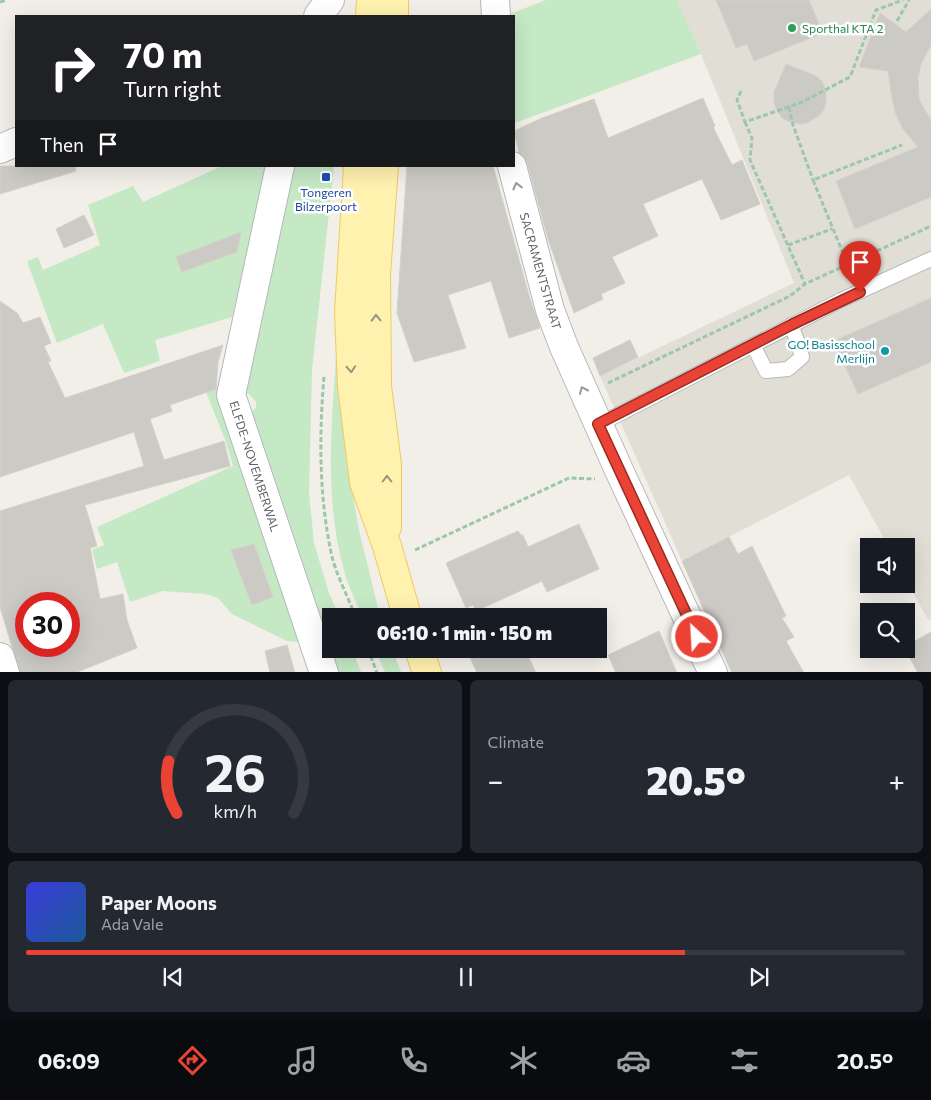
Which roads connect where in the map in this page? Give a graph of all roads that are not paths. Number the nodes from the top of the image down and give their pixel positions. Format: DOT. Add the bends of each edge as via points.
graph roads {
  1 [pos="330,0"];
  2 [pos="336,0"];
  3 [pos="371,0"];
  4 [pos="394,0"];
  5 [pos="495,0"];
  6 [pos="319,15"];
  7 [pos="344,15"];
  8 [pos="370,15"];
  9 [pos="394,15"];
  10 [pos="496,15"];
  11 [pos="15,142"];
  12 [pos="0,149"];
  13 [pos="280,167"];
  14 [pos="358,167"];
  15 [pos="384,167"];
  16 [pos="512,167"];
  17 [pos="931,259"];
  18 [pos="791,325"];
  19 [pos="752,345"];
  20 [pos="598,424"];
  21 [pos="389,553"];
  22 [pos="405,608"];
  23 [pos="0,657"];
  24 [pos="422,658"];
  25 [pos="5,672"];
  26 [pos="324,672"];
  27 [pos="427,672"];
  28 [pos="713,672"];
  1 -- 6 [label="street"];
  2 -- 7 [label="street"];
  3 -- 8 [label="main road"];
  4 -- 9 [label="main road"];
  5 -- 10 [label="street"];
  11 -- 12 [label="street"];
  13 -- 26 [label="street, ELFDE-NOVEMBERWAL" via="231,395"];
  14 -- 21 [label="main road, one-way" via="349,313 352,386 364,482"];
  21 -- 15 [label="main road, one-way" via="386,465 377,386 376,274"];
  20 -- 16 [label="street, SACRAMENTSTRAAT, one-way" via="550,310"];
  17 -- 18 [label="lane"];
  18 -- 19 [label="lane"];
  18 -- 19 [label="lane" via="802,357 788,369 766,371"];
  19 -- 20 [label="lane"];
  20 -- 28 [label="street, SACRAMENTSTRAAT"];
  21 -- 22 [label="main road"];
  23 -- 25 [label="street"];
  24 -- 27 [label="main road"];
}
